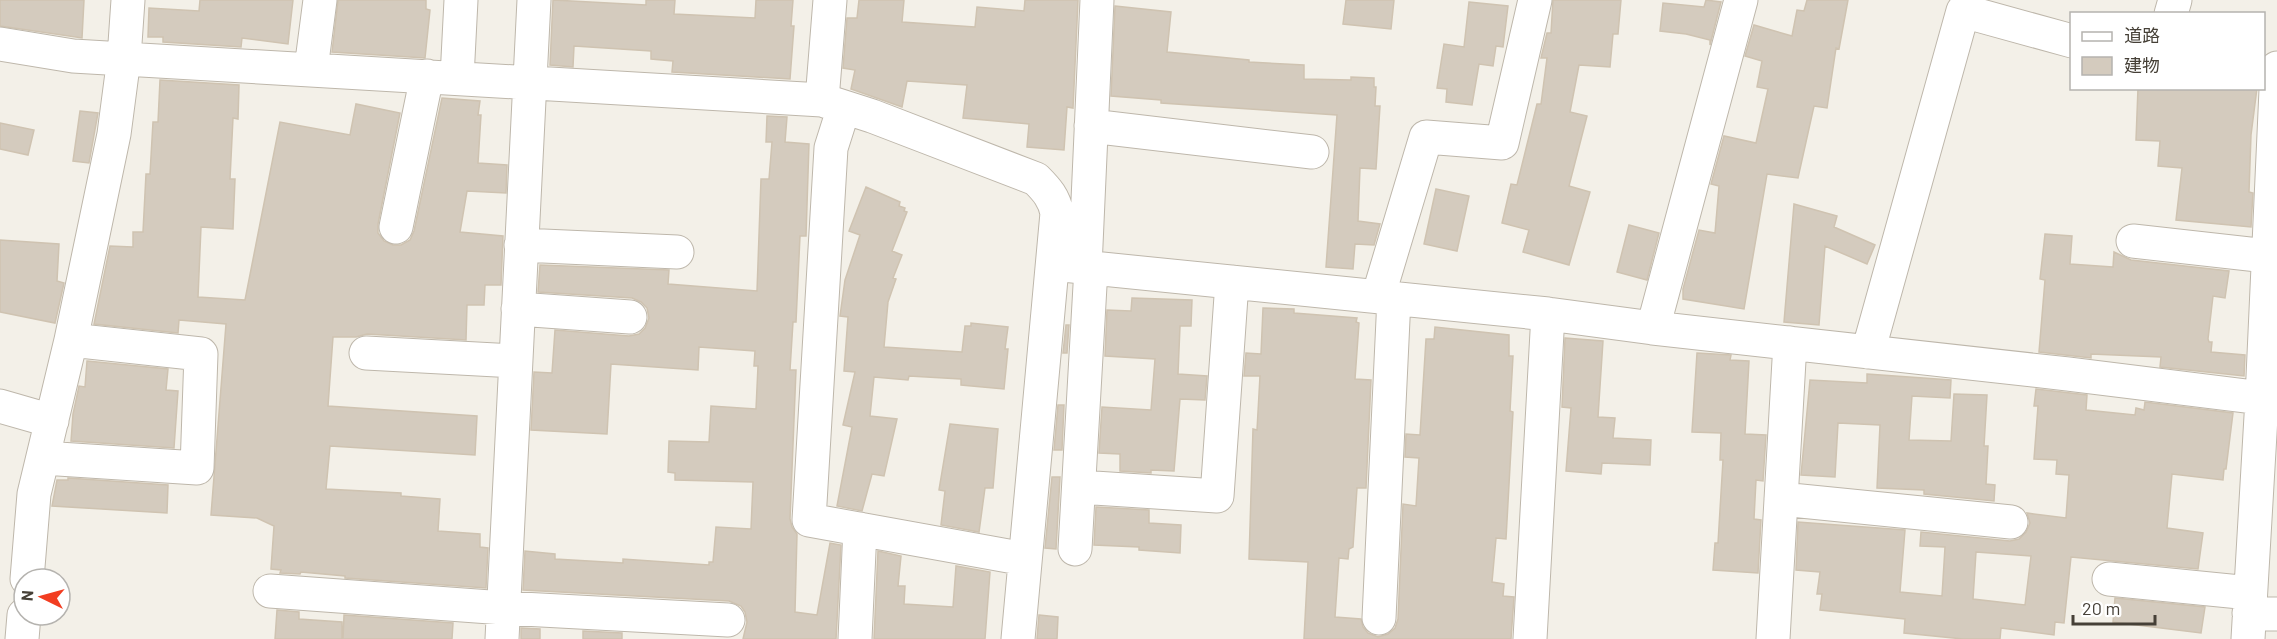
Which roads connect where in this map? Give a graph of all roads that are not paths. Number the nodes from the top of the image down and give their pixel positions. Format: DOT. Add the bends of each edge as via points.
graph roads {
  1 [pos="128,0"];
  2 [pos="320,0"];
  3 [pos="461,0"];
  4 [pos="534,0"];
  5 [pos="830,0"];
  6 [pos="1098,0"];
  7 [pos="1535,0"];
  8 [pos="1741,0"];
  9 [pos="1950,6"];
  10 [pos="2070,40"];
  11 [pos="0,44"];
  12 [pos="123,58"];
  13 [pos="2277,68"];
  14 [pos="311,69"];
  15 [pos="442,77"];
  16 [pos="529,82"];
  17 [pos="833,103"];
  18 [pos="1091,126"];
  19 [pos="1312,152"];
  20 [pos="396,227"];
  21 [pos="2133,241"];
  22 [pos="521,245"];
  23 [pos="677,252"];
  24 [pos="2267,256"];
  25 [pos="1076,266"];
  26 [pos="1233,282"];
  27 [pos="1386,297"];
  28 [pos="518,309"];
  29 [pos="1548,314"];
  30 [pos="630,317"];
  31 [pos="1653,328"];
  32 [pos="72,340"];
  33 [pos="1790,343"];
  34 [pos="1868,352"];
  35 [pos="366,353"];
  36 [pos="515,361"];
  37 [pos="2269,399"];
  38 [pos="0,406"];
  39 [pos="52,421"];
  40 [pos="43,458"];
  41 [pos="1078,486"];
  42 [pos="1781,499"];
  43 [pos="2011,522"];
  44 [pos="860,530"];
  45 [pos="1075,549"];
  46 [pos="1025,558"];
  47 [pos="28,567"];
  48 [pos="2109,579"];
  49 [pos="270,591"];
  50 [pos="2256,615"];
  51 [pos="1379,618"];
  52 [pos="728,620"];
  53 [pos="503,623"];
  54 [pos="855,639"];
  55 [pos="1018,639"];
  56 [pos="1530,639"];
  57 [pos="1773,639"];
  1 -- 12 [label="street"];
  2 -- 14 [label="street"];
  3 -- 15 [label="street"];
  4 -- 16 [label="street"];
  5 -- 17 [label="street"];
  6 -- 18 [label="street"];
  7 -- 27 [label="street" via="1502,143 1426,136"];
  8 -- 31 [label="street"];
  9 -- 10 [label="street"];
  9 -- 34 [label="street"];
  11 -- 12 [label="street" via="73,56"];
  12 -- 14 [label="street"];
  12 -- 32 [label="street" via="114,134"];
  13 -- 24 [label="street"];
  14 -- 15 [label="street"];
  15 -- 16 [label="street"];
  15 -- 20 [label="street"];
  16 -- 17 [label="street"];
  16 -- 22 [label="street"];
  17 -- 25 [label="street" via="1036,179 1055,201"];
  17 -- 44 [label="street" via="808,520"];
  18 -- 19 [label="street"];
  18 -- 25 [label="street"];
  21 -- 24 [label="street"];
  22 -- 23 [label="street"];
  22 -- 28 [label="street"];
  24 -- 37 [label="street"];
  25 -- 26 [label="street"];
  25 -- 41 [label="street"];
  25 -- 46 [label="street"];
  26 -- 27 [label="street"];
  26 -- 41 [label="street" via="1217,496"];
  27 -- 29 [label="street"];
  27 -- 51 [label="street"];
  28 -- 30 [label="street"];
  28 -- 36 [label="street"];
  29 -- 31 [label="street"];
  29 -- 56 [label="street"];
  31 -- 33 [label="street"];
  32 -- 39 [label="street"];
  32 -- 40 [label="street" via="201,354 197,468"];
  33 -- 34 [label="street"];
  33 -- 42 [label="street"];
  34 -- 37 [label="street"];
  35 -- 36 [label="street"];
  36 -- 53 [label="street"];
  37 -- 50 [label="street"];
  38 -- 39 [label="street"];
  39 -- 40 [label="street"];
  40 -- 47 [label="street" via="34,494"];
  41 -- 45 [label="street"];
  42 -- 43 [label="street"];
  42 -- 57 [label="street"];
  44 -- 46 [label="street"];
  44 -- 54 [label="street"];
  46 -- 55 [label="street"];
  48 -- 50 [label="street"];
  49 -- 53 [label="street"];
  52 -- 53 [label="street"];
}
